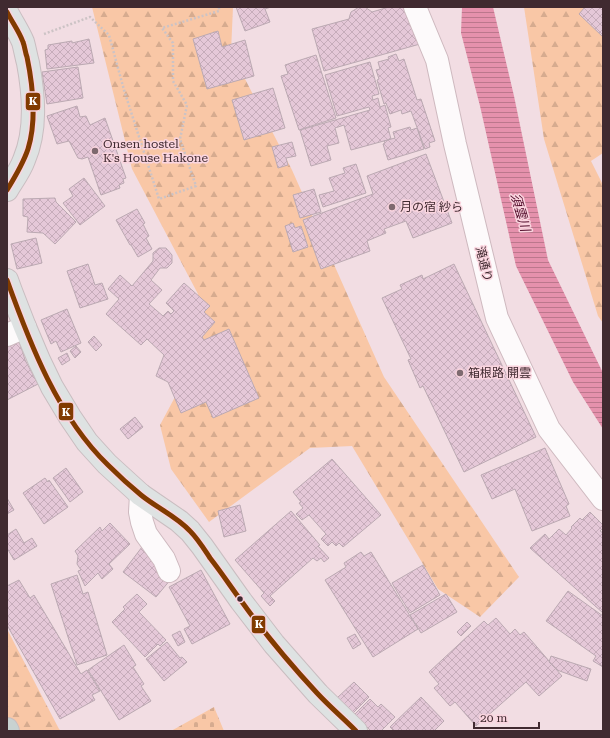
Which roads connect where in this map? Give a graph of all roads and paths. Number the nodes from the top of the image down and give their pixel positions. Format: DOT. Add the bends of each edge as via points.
graph roads {
  1 [pos="219,7"];
  2 [pos="416,7"];
  3 [pos="7,12"];
  4 [pos="23,41"];
  5 [pos="7,190"];
  6 [pos="7,280"];
  7 [pos="16,331"];
  8 [pos="141,495"];
  9 [pos="603,499"];
  10 [pos="169,571"];
  11 [pos="356,731"];
  1 -- 4 [label="path" via="219,11 162,28 173,43 173,82 187,105 180,139 196,186 159,199 109,35 90,17"];
  2 -- 9 [label="street, 滝通り" via="437,60 497,318 549,430"];
  3 -- 4 [label="main road"];
  4 -- 5 [label="main road" via="32,91 33,123 24,161"];
  6 -- 7 [label="main road" via="11,291"];
  7 -- 8 [label="main road" via="39,360 52,387 87,442"];
  8 -- 10 [label="street" via="140,512 146,534 164,559"];
  8 -- 11 [label="main road" via="190,531 274,644 318,694"];
}
